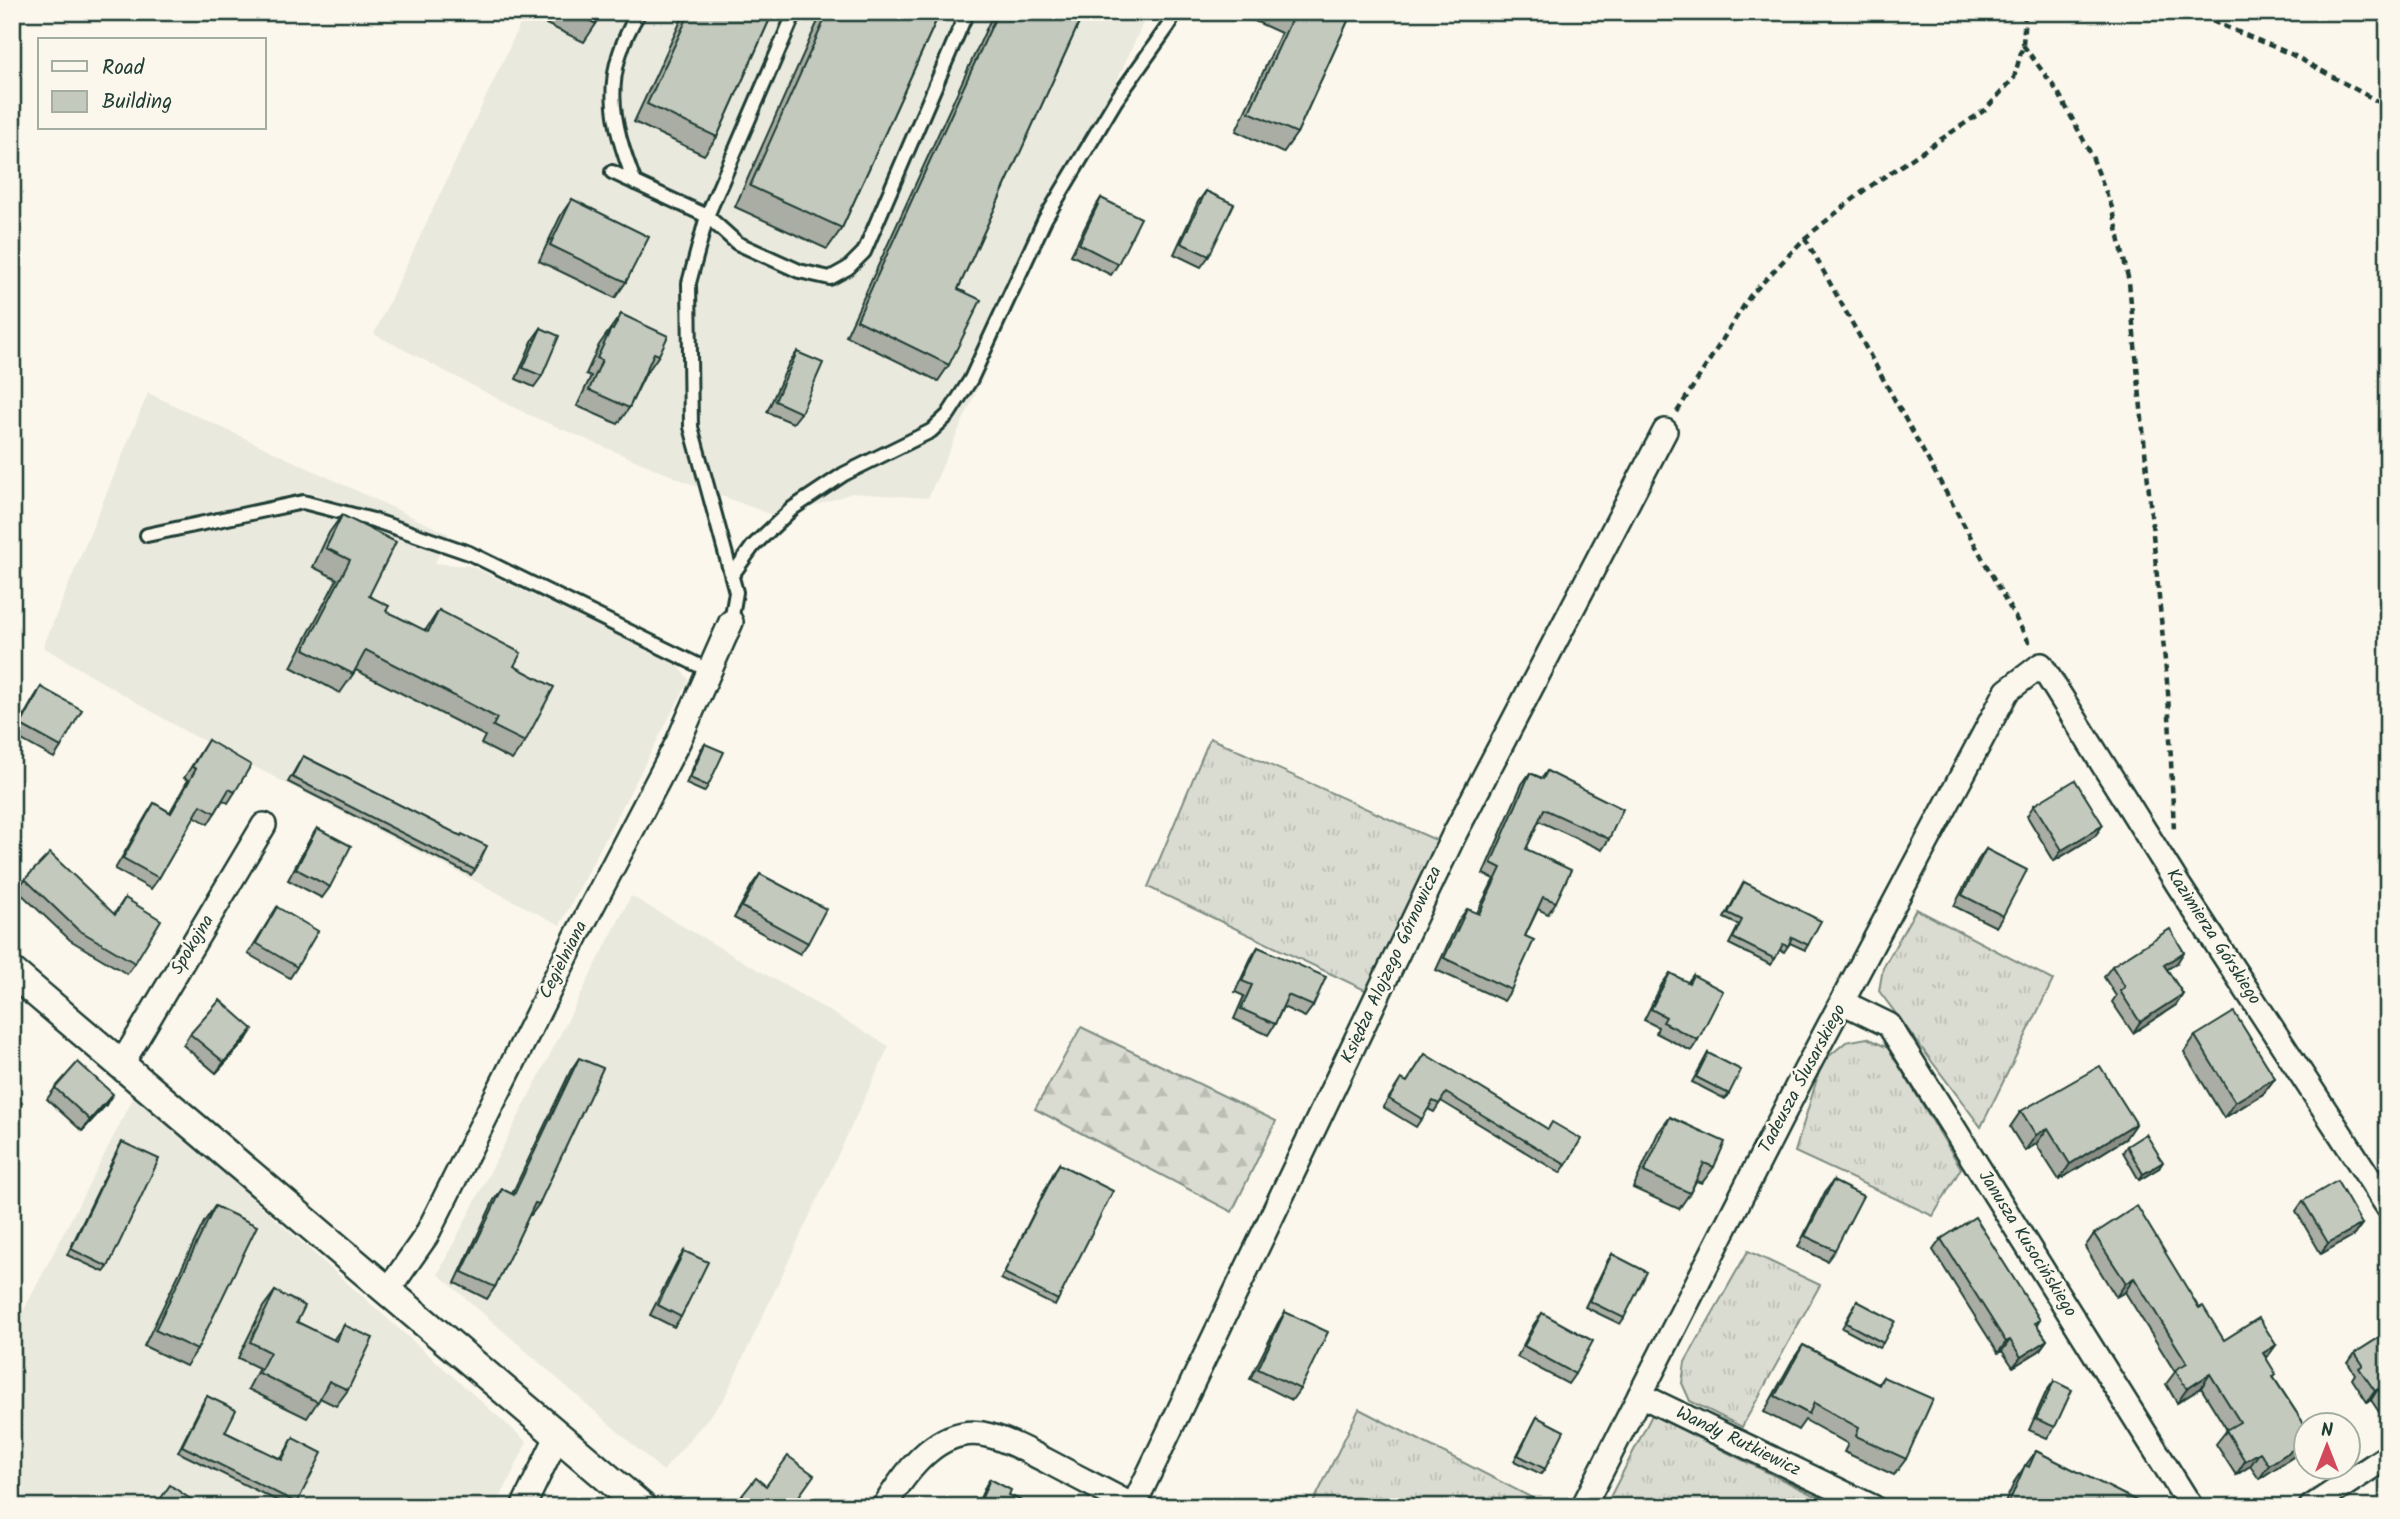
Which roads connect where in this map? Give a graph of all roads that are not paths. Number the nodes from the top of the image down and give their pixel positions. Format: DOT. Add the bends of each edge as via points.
graph roads {
  1 [pos="639,12"];
  2 [pos="795,12"];
  3 [pos="967,12"];
  4 [pos="1172,12"];
  5 [pos="612,172"];
  6 [pos="635,183"];
  7 [pos="707,216"];
  8 [pos="1665,431"];
  9 [pos="147,534"];
  10 [pos="732,575"];
  11 [pos="731,622"];
  12 [pos="2041,665"];
  13 [pos="710,671"];
  14 [pos="264,825"];
  15 [pos="12,972"];
  16 [pos="1844,1003"];
  17 [pos="121,1065"];
  18 [pos="2388,1207"];
  19 [pos="387,1292"];
  20 [pos="1640,1395"];
  21 [pos="557,1437"];
  22 [pos="2388,1456"];
  23 [pos="523,1507"];
  24 [pos="642,1507"];
  25 [pos="884,1507"];
  26 [pos="1134,1507"];
  27 [pos="1583,1507"];
  28 [pos="1873,1507"];
  29 [pos="2191,1507"];
  30 [pos="2311,1507"];
  1 -- 6 [label="lane" via="624,36 613,74 613,115"];
  2 -- 7 [label="lane"];
  3 -- 7 [label="lane" via="864,252 848,268 830,278 799,271 737,243"];
  4 -- 10 [label="lane" via="1169,25 1116,100 1045,219 971,379 947,415 931,431 844,474 793,508 752,546"];
  5 -- 6 [label="lane"];
  6 -- 7 [label="lane"];
  7 -- 10 [label="lane" via="689,283 691,427"];
  8 -- 26 [label="street, Księdza Alojzego Górnowicza" via="1455,833"];
  9 -- 13 [label="lane" via="303,502 469,553"];
  10 -- 11 [label="lane" via="736,592"];
  11 -- 13 [label="street, Cegielniana"];
  12 -- 16 [label="street, Tadeusza Ślusarskiego" via="2007,691"];
  12 -- 18 [label="street, Kazimierza Górskiego"];
  13 -- 19 [label="street, Cegielniana" via="426,1236"];
  14 -- 17 [label="street, Spokojna"];
  15 -- 17 [label="street"];
  16 -- 20 [label="street, Tadeusza Ślusarskiego"];
  16 -- 29 [label="street, Janusza Kusocińskiego" via="1889,1025"];
  17 -- 19 [label="street"];
  19 -- 21 [label="street"];
  20 -- 27 [label="street, Tadeusza Ślusarskiego"];
  20 -- 28 [label="street, Wandy Rutkiewicz"];
  21 -- 23 [label="street"];
  21 -- 24 [label="street"];
  22 -- 30 [label="street"];
  25 -- 26 [label="street" via="907,1470 940,1443 965,1434 989,1434 1011,1443"];
}
